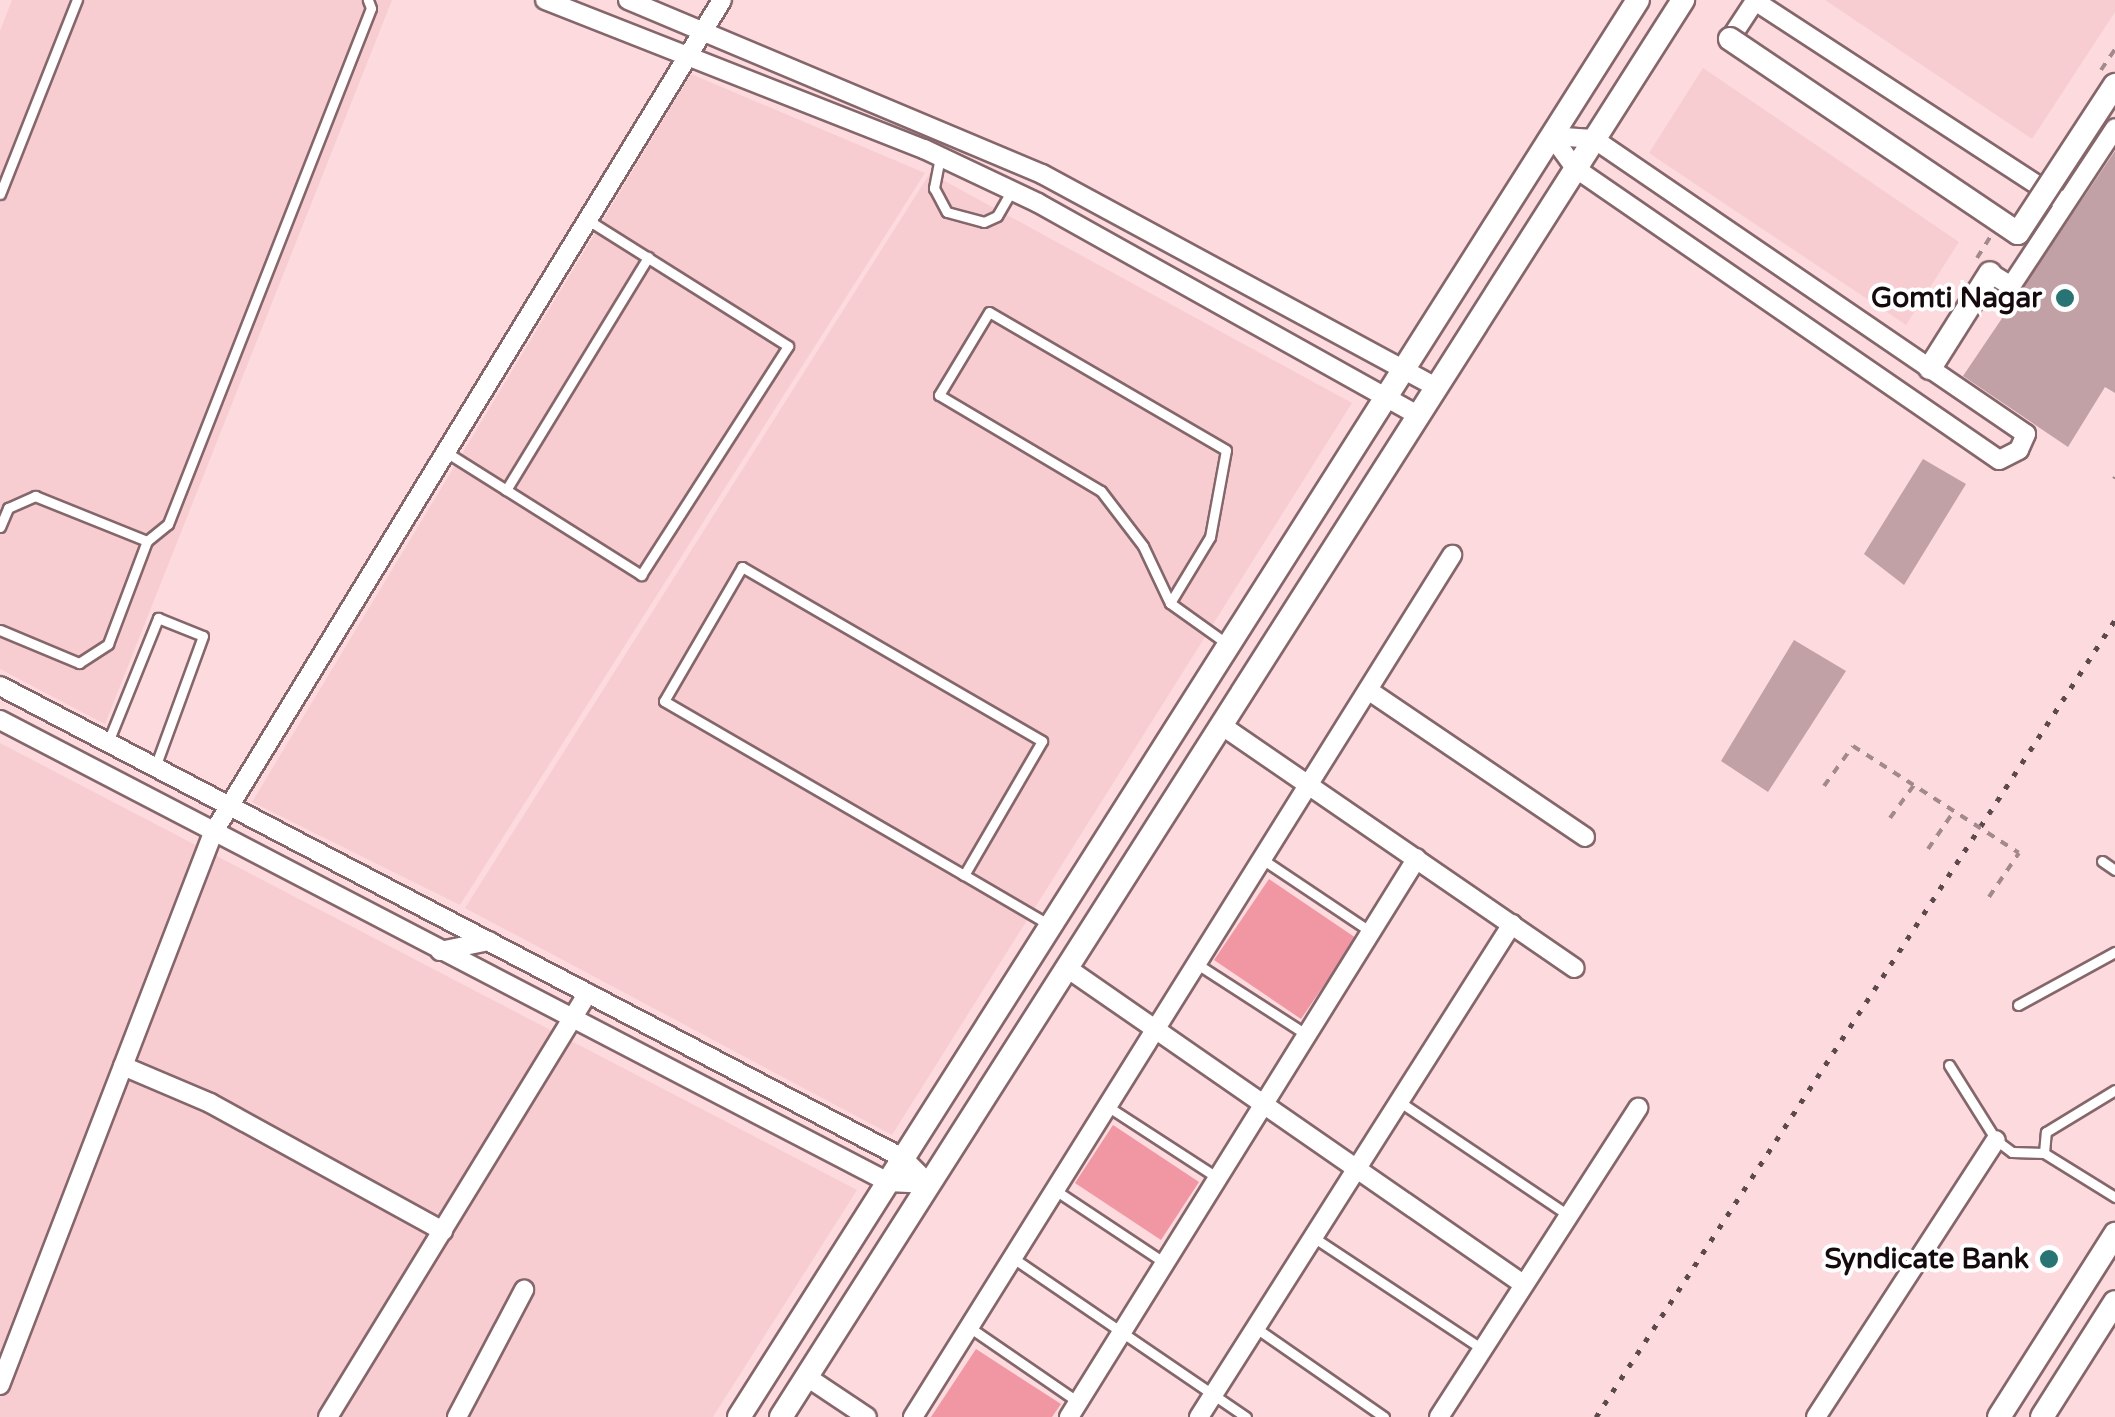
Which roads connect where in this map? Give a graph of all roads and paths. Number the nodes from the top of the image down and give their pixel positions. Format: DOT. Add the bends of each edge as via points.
graph roads {
  1 [pos="77,0"];
  2 [pos="368,0"];
  3 [pos="545,0"];
  4 [pos="628,0"];
  5 [pos="722,0"];
  6 [pos="1638,0"];
  7 [pos="1682,0"];
  8 [pos="700,30"];
  9 [pos="1730,39"];
  10 [pos="684,55"];
  11 [pos="2115,86"];
  12 [pos="2115,128"];
  13 [pos="1552,136"];
  14 [pos="1594,139"];
  15 [pos="940,156"];
  16 [pos="1575,168"];
  17 [pos="1012,190"];
  18 [pos="0,194"];
  19 [pos="2065,203"];
  20 [pos="586,218"];
  21 [pos="648,257"];
  22 [pos="1990,272"];
  23 [pos="1404,368"];
  24 [pos="1930,368"];
  25 [pos="1436,387"];
  26 [pos="1386,396"];
  27 [pos="1418,415"];
  28 [pos="444,452"];
  29 [pos="506,490"];
  30 [pos="0,526"];
  31 [pos="146,541"];
  32 [pos="1452,555"];
  33 [pos="1170,603"];
  34 [pos="0,630"];
  35 [pos="1228,645"];
  36 [pos="0,686"];
  37 [pos="1368,690"];
  38 [pos="0,720"];
  39 [pos="1221,725"];
  40 [pos="108,742"];
  41 [pos="155,766"];
  42 [pos="1309,784"];
  43 [pos="1914,785"];
  44 [pos="1824,786"];
  45 [pos="230,806"];
  46 [pos="1954,812"];
  47 [pos="1890,818"];
  48 [pos="213,833"];
  49 [pos="1585,837"];
  50 [pos="1928,848"];
  51 [pos="1417,858"];
  52 [pos="1262,859"];
  53 [pos="2102,862"];
  54 [pos="2115,870"];
  55 [pos="964,875"];
  56 [pos="1989,898"];
  57 [pos="1512,924"];
  58 [pos="1050,926"];
  59 [pos="1371,932"];
  60 [pos="489,941"];
  61 [pos="440,951"];
  62 [pos="2115,952"];
  63 [pos="1197,964"];
  64 [pos="1066,968"];
  65 [pos="1576,968"];
  66 [pos="588,993"];
  67 [pos="2018,1005"];
  68 [pos="573,1020"];
  69 [pos="1155,1030"];
  70 [pos="1307,1035"];
  71 [pos="1949,1065"];
  72 [pos="123,1066"];
  73 [pos="2115,1090"];
  74 [pos="1399,1102"];
  75 [pos="1264,1104"];
  76 [pos="1108,1106"];
  77 [pos="1638,1108"];
  78 [pos="1996,1140"];
  79 [pos="2044,1153"];
  80 [pos="904,1158"];
  81 [pos="1357,1169"];
  82 [pos="1218,1178"];
  83 [pos="888,1182"];
  84 [pos="929,1184"];
  85 [pos="1055,1190"];
  86 [pos="2115,1197"];
  87 [pos="1568,1215"];
  88 [pos="443,1230"];
  89 [pos="1314,1237"];
  90 [pos="2112,1244"];
  91 [pos="1012,1258"];
  92 [pos="1165,1263"];
  93 [pos="1523,1284"];
  94 [pos="524,1290"];
  95 [pos="2115,1302"];
  96 [pos="969,1327"];
  97 [pos="1256,1328"];
  98 [pos="1122,1332"];
  99 [pos="1482,1350"];
  100 [pos="807,1377"];
  101 [pos="0,1385"];
  102 [pos="1214,1395"];
  103 [pos="1074,1410"];
  104 [pos="328,1417"];
  105 [pos="457,1417"];
  106 [pos="739,1417"];
  107 [pos="781,1417"];
  108 [pos="866,1417"];
  109 [pos="913,1417"];
  110 [pos="1200,1417"];
  111 [pos="1246,1417"];
  112 [pos="1384,1417"];
  113 [pos="1439,1417"];
  114 [pos="1816,1417"];
  115 [pos="1999,1417"];
  116 [pos="2042,1417"];
  1 -- 18 [label="lane"];
  2 -- 31 [label="lane" via="371,8 168,524"];
  3 -- 10 [label="street"];
  4 -- 8 [label="street"];
  5 -- 8 [label="street"];
  6 -- 13 [label="street"];
  7 -- 14 [label="street"];
  8 -- 10 [label="street"];
  8 -- 23 [label="street" via="1042,174"];
  9 -- 11 [label="street, bridge" via="2018,233"];
  9 -- 19 [label="street" via="1755,1"];
  10 -- 15 [label="street"];
  10 -- 20 [label="street"];
  12 -- 19 [label="street"];
  13 -- 14 [label="street"];
  13 -- 16 [label="street"];
  13 -- 23 [label="street"];
  14 -- 16 [label="street"];
  14 -- 24 [label="street"];
  15 -- 17 [label="street"];
  15 -- 17 [label="lane" via="934,188 948,212 984,222 997,216"];
  16 -- 24 [label="street" via="1998,460 2018,450 2026,434"];
  16 -- 25 [label="street"];
  17 -- 26 [label="street"];
  19 -- 22 [label="street" via="2011,286"];
  20 -- 21 [label="lane"];
  20 -- 28 [label="street"];
  21 -- 29 [label="lane"];
  21 -- 29 [label="lane" via="788,346 642,575"];
  22 -- 24 [label="street"];
  23 -- 25 [label="street"];
  23 -- 26 [label="street"];
  25 -- 27 [label="street"];
  26 -- 27 [label="street"];
  26 -- 35 [label="street"];
  27 -- 39 [label="street"];
  28 -- 29 [label="lane"];
  28 -- 45 [label="street"];
  30 -- 31 [label="lane" via="8,508 35,496"];
  31 -- 34 [label="lane" via="108,644 98,654 79,663"];
  32 -- 37 [label="street"];
  33 -- 33 [label="lane" via="1143,546 1100,490 938,395 989,312 1226,450 1210,537"];
  33 -- 35 [label="lane"];
  35 -- 58 [label="street"];
  36 -- 40 [label="street"];
  37 -- 42 [label="street"];
  37 -- 49 [label="street"];
  38 -- 48 [label="street"];
  39 -- 42 [label="street"];
  39 -- 64 [label="street"];
  40 -- 41 [label="street"];
  40 -- 41 [label="lane" via="158,618 203,636"];
  41 -- 45 [label="street"];
  42 -- 51 [label="street"];
  42 -- 52 [label="street"];
  43 -- 44 [label="path, bridge" via="1852,746"];
  43 -- 46 [label="path, bridge"];
  43 -- 47 [label="path"];
  45 -- 48 [label="street"];
  45 -- 60 [label="street"];
  46 -- 50 [label="path"];
  46 -- 56 [label="path, bridge" via="2019,853"];
  48 -- 61 [label="street"];
  48 -- 72 [label="street"];
  51 -- 57 [label="street"];
  51 -- 59 [label="street"];
  52 -- 59 [label="lane"];
  52 -- 63 [label="street"];
  53 -- 54 [label="lane"];
  55 -- 55 [label="lane" via="664,700 742,566 1042,741"];
  55 -- 58 [label="lane"];
  57 -- 65 [label="street"];
  57 -- 74 [label="street"];
  58 -- 80 [label="street"];
  59 -- 70 [label="street"];
  60 -- 61 [label="street"];
  60 -- 66 [label="street"];
  61 -- 68 [label="street"];
  62 -- 67 [label="lane"];
  63 -- 69 [label="street"];
  63 -- 70 [label="lane"];
  64 -- 69 [label="street"];
  64 -- 84 [label="street"];
  66 -- 68 [label="street"];
  66 -- 80 [label="street"];
  68 -- 83 [label="street"];
  68 -- 88 [label="street"];
  69 -- 75 [label="street"];
  69 -- 76 [label="street"];
  70 -- 75 [label="street"];
  71 -- 78 [label="lane"];
  72 -- 88 [label="street" via="210,1103"];
  72 -- 101 [label="street"];
  73 -- 79 [label="lane" via="2046,1132"];
  74 -- 81 [label="street"];
  74 -- 87 [label="lane"];
  75 -- 81 [label="street"];
  75 -- 82 [label="street"];
  76 -- 82 [label="lane"];
  76 -- 85 [label="street"];
  77 -- 87 [label="street"];
  78 -- 79 [label="lane" via="2012,1152"];
  78 -- 114 [label="street"];
  79 -- 86 [label="lane"];
  80 -- 83 [label="street"];
  80 -- 84 [label="street"];
  81 -- 89 [label="street"];
  81 -- 93 [label="street"];
  82 -- 92 [label="street"];
  83 -- 84 [label="street"];
  83 -- 106 [label="street"];
  84 -- 100 [label="street"];
  85 -- 91 [label="street"];
  85 -- 92 [label="lane"];
  87 -- 93 [label="street"];
  88 -- 104 [label="street"];
  89 -- 97 [label="street"];
  89 -- 99 [label="lane"];
  90 -- 115 [label="street"];
  91 -- 96 [label="street"];
  91 -- 98 [label="lane"];
  92 -- 98 [label="street"];
  93 -- 99 [label="street"];
  94 -- 105 [label="street"];
  95 -- 116 [label="street"];
  96 -- 103 [label="lane"];
  96 -- 109 [label="street"];
  97 -- 102 [label="street"];
  97 -- 112 [label="lane"];
  98 -- 102 [label="lane"];
  98 -- 103 [label="street"];
  99 -- 113 [label="street"];
  100 -- 107 [label="street"];
  100 -- 108 [label="street"];
  102 -- 110 [label="street"];
  102 -- 111 [label="lane"];
}
